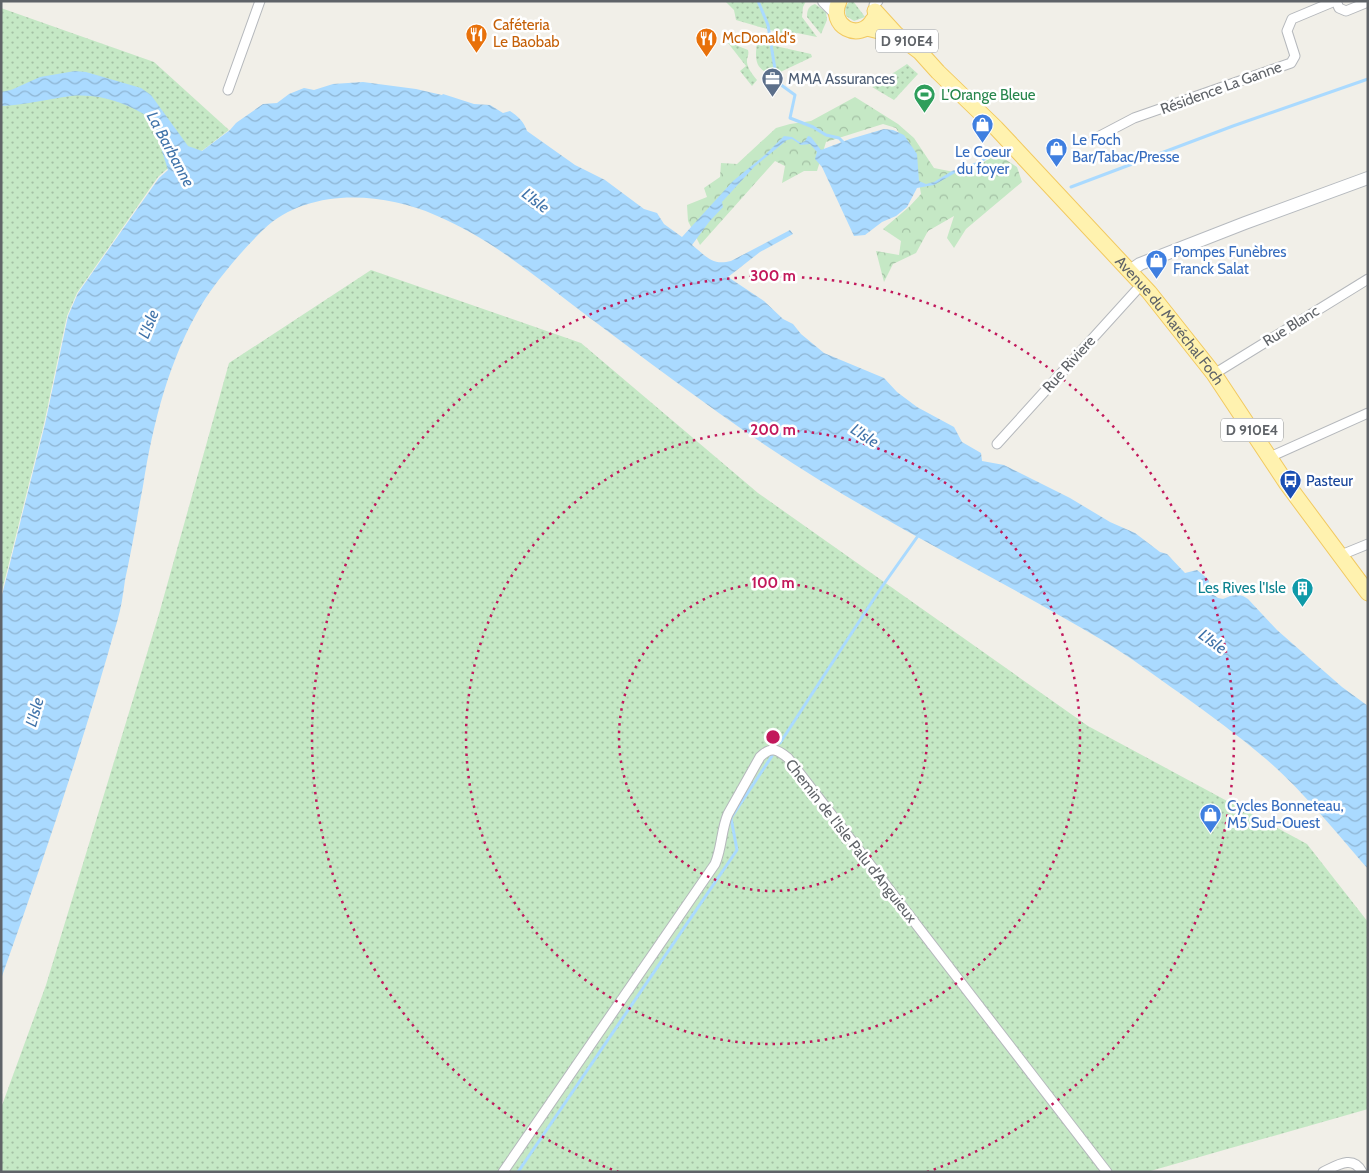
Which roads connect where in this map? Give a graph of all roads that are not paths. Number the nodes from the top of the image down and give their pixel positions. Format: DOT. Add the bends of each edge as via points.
graph roads {
  1 [pos="260,1"];
  2 [pos="824,1"];
  3 [pos="1336,1"];
  4 [pos="1368,2"];
  5 [pos="875,5"];
  6 [pos="837,7"];
  7 [pos="867,28"];
  8 [pos="938,72"];
  9 [pos="228,90"];
  10 [pos="1094,139"];
  11 [pos="1368,178"];
  12 [pos="1130,271"];
  13 [pos="1368,279"];
  14 [pos="1142,284"];
  15 [pos="1214,374"];
  16 [pos="1368,413"];
  17 [pos="997,444"];
  18 [pos="1270,457"];
  19 [pos="1368,544"];
  20 [pos="1341,556"];
  21 [pos="1368,593"];
  22 [pos="503,1172"];
  23 [pos="1106,1172"];
  24 [pos="1323,1172"];
  25 [pos="1362,1172"];
  1 -- 9 [label="street"];
  2 -- 6 [label="street"];
  3 -- 4 [label="street" via="1346,12"];
  3 -- 10 [label="street, Résidence La Ganne" via="1292,19 1287,32 1295,56 1291,63 1134,118"];
  5 -- 7 [label="main road" via="874,18"];
  5 -- 8 [label="main road, Avenue du Maréchal Foch / D 910E4" via="896,34 920,52"];
  6 -- 7 [label="main road, Avenue du Maréchal Foch" via="837,19 845,28 856,31"];
  7 -- 8 [label="main road, Avenue du Maréchal Foch / D 910E4" via="883,32"];
  8 -- 12 [label="main road, Avenue du Maréchal Foch / D 910E4" via="996,128"];
  11 -- 12 [label="street" via="1140,264"];
  12 -- 14 [label="main road, Avenue du Maréchal Foch / D 910E4"];
  13 -- 15 [label="street, Rue Blanc"];
  14 -- 15 [label="main road, Avenue du Maréchal Foch / D 910E4"];
  14 -- 17 [label="street, Rue Riviere"];
  15 -- 18 [label="main road, Avenue du Maréchal Foch / D 910E4"];
  16 -- 18 [label="street"];
  18 -- 20 [label="main road, Avenue du Maréchal Foch / D 910E4"];
  19 -- 20 [label="street"];
  20 -- 21 [label="main road, Avenue du Maréchal Foch / D 910E4"];
  22 -- 23 [label="street, Chemin de l'Isle Palu d’Anguieux" via="715,864 728,814 760,757 774,749 788,758"];
  24 -- 25 [label="street" via="1348,1161 1355,1163"];
}
